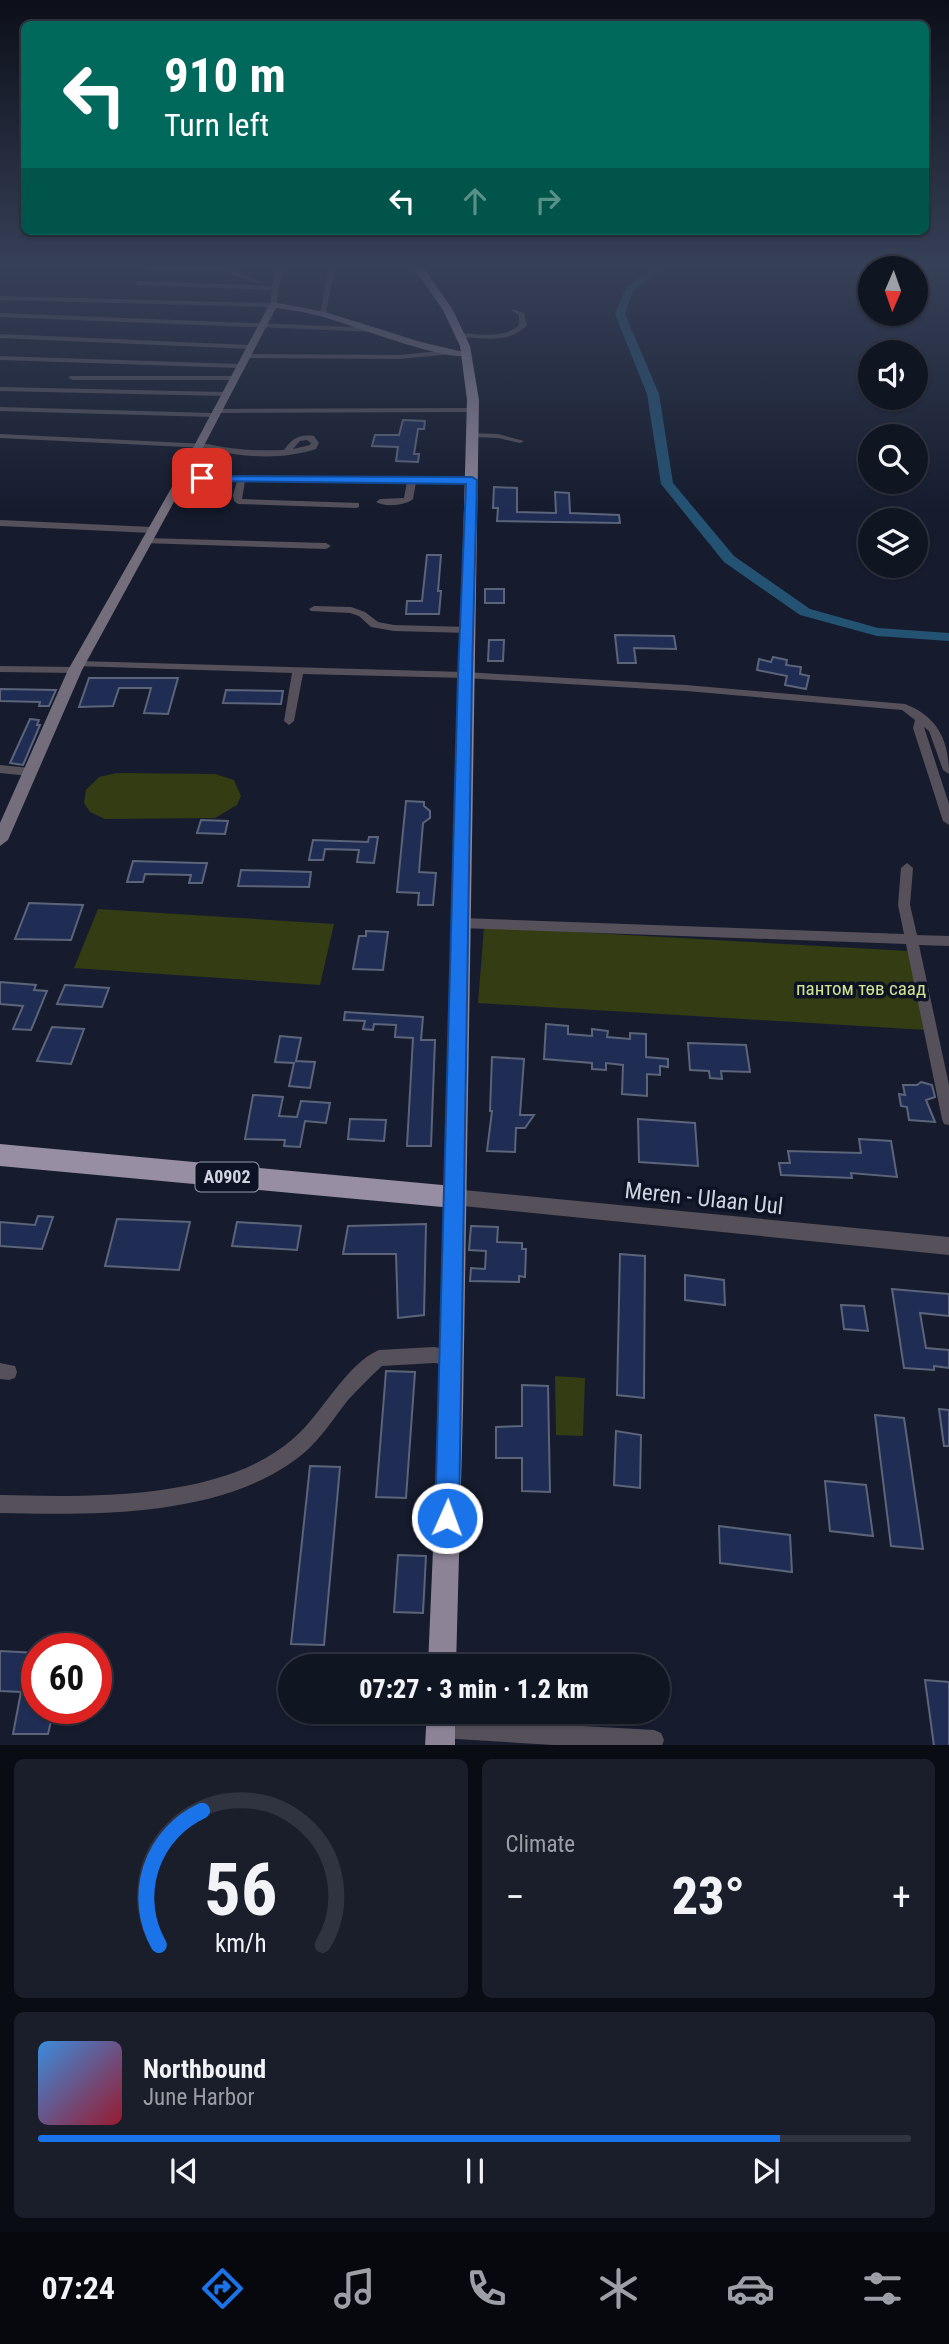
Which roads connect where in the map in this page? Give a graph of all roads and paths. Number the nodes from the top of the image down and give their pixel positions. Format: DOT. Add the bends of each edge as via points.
graph roads {
  1 [pos="152,348"];
  2 [pos="249,348"];
  3 [pos="437,348"];
  4 [pos="465,348"];
  5 [pos="449,352"];
  6 [pos="467,354"];
  7 [pos="245,356"];
  8 [pos="0,358"];
  9 [pos="73,377"];
  10 [pos="234,378"];
  11 [pos="0,389"];
  12 [pos="225,394"];
  13 [pos="0,409"];
  14 [pos="473,410"];
  15 [pos="215,413"];
  16 [pos="472,435"];
  17 [pos="0,436"];
  18 [pos="520,441"];
  19 [pos="197,446"];
  20 [pos="288,451"];
  21 [pos="182,478"];
  22 [pos="242,478"];
  23 [pos="412,480"];
  24 [pos="472,480"];
  25 [pos="380,502"];
  26 [pos="356,505"];
  27 [pos="0,523"];
  28 [pos="149,536"];
  29 [pos="326,546"];
  30 [pos="314,609"];
  31 [pos="468,630"];
  32 [pos="77,667"];
  33 [pos="0,669"];
  34 [pos="298,670"];
  35 [pos="465,675"];
  36 [pos="921,717"];
  37 [pos="289,721"];
  38 [pos="0,769"];
  39 [pos="949,770"];
  40 [pos="30,772"];
  41 [pos="949,821"];
  42 [pos="0,840"];
  43 [pos="907,868"];
  44 [pos="460,923"];
  45 [pos="911,940"];
  46 [pos="949,941"];
  47 [pos="949,1119"];
  48 [pos="0,1155"];
  49 [pos="453,1197"];
  50 [pos="949,1245"];
  51 [pos="452,1357"];
  52 [pos="0,1504"];
  53 [pos="442,1654"];
  54 [pos="440,1728"];
  55 [pos="654,1740"];
  1 -- 7 [label="street"];
  2 -- 7 [label="main road"];
  3 -- 5 [label="main road"];
  4 -- 6 [label="main road"];
  5 -- 6 [label="main road"];
  5 -- 7 [label="street"];
  6 -- 14 [label="main road"];
  7 -- 8 [label="street"];
  7 -- 10 [label="main road"];
  9 -- 10 [label="street"];
  10 -- 12 [label="main road"];
  11 -- 12 [label="street"];
  12 -- 15 [label="main road"];
  13 -- 15 [label="street"];
  14 -- 15 [label="street"];
  14 -- 16 [label="main road"];
  15 -- 19 [label="main road"];
  16 -- 18 [label="street"];
  16 -- 24 [label="main road"];
  17 -- 19 [label="street"];
  19 -- 20 [label="street"];
  19 -- 21 [label="main road"];
  21 -- 22 [label="street"];
  21 -- 28 [label="main road"];
  22 -- 23 [label="street"];
  22 -- 26 [label="street" via="238,501"];
  23 -- 24 [label="street"];
  23 -- 25 [label="street" via="409,499"];
  24 -- 31 [label="main road"];
  27 -- 28 [label="street"];
  28 -- 29 [label="street"];
  28 -- 32 [label="main road"];
  30 -- 31 [label="street" via="351,610 375,625 394,628"];
  31 -- 35 [label="main road"];
  32 -- 33 [label="street"];
  32 -- 34 [label="street"];
  32 -- 40 [label="main road"];
  34 -- 35 [label="street"];
  34 -- 37 [label="street"];
  35 -- 36 [label="street" via="905,707"];
  35 -- 44 [label="main road"];
  36 -- 39 [label="street" via="934,729"];
  36 -- 41 [label="street" via="918,728"];
  38 -- 40 [label="street"];
  40 -- 42 [label="main road"];
  43 -- 45 [label="street" via="904,905"];
  44 -- 45 [label="street"];
  44 -- 49 [label="main road"];
  45 -- 46 [label="street"];
  45 -- 47 [label="street"];
  48 -- 49 [label="highway, A0902"];
  49 -- 50 [label="street, Meren - Ulaan Uul"];
  49 -- 51 [label="main road"];
  51 -- 52 [label="street" via="379,1358 292,1451 251,1476 164,1500 71,1506"];
  51 -- 53 [label="main road"];
  54 -- 55 [label="street"];
}
